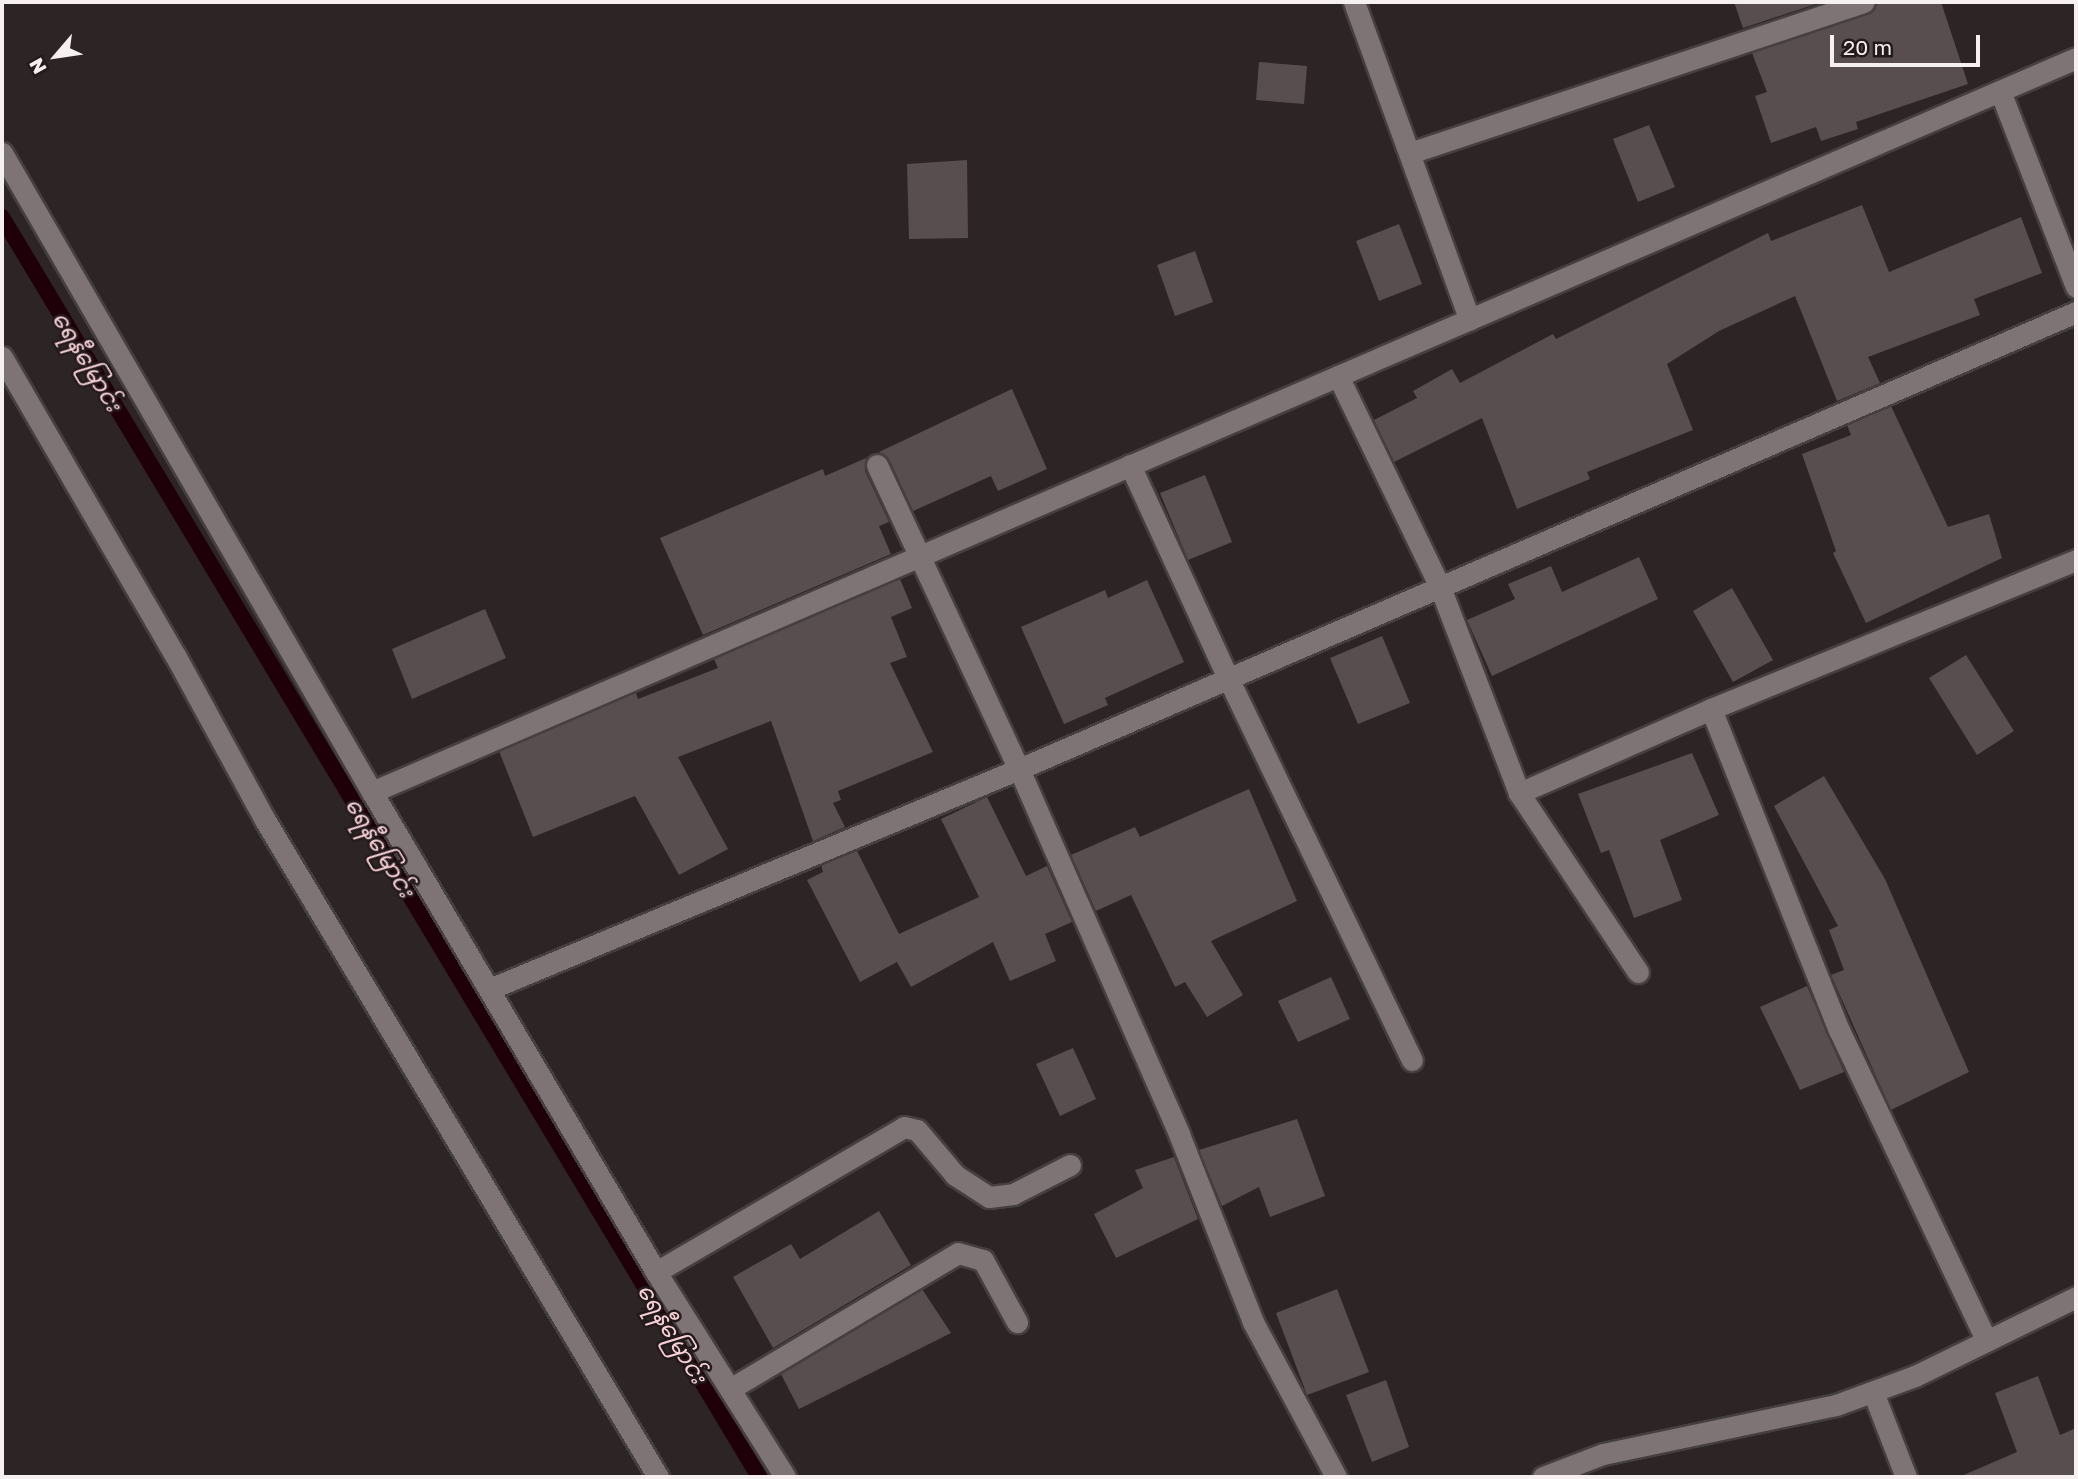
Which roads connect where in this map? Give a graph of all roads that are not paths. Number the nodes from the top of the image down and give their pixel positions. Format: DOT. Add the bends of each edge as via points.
graph roads {
  1 [pos="1354,2"];
  2 [pos="1863,2"];
  3 [pos="2076,58"];
  4 [pos="2000,91"];
  5 [pos="2,153"];
  6 [pos="1410,153"];
  7 [pos="2076,287"];
  8 [pos="2076,312"];
  9 [pos="1470,320"];
  10 [pos="2,357"];
  11 [pos="1338,376"];
  12 [pos="877,465"];
  13 [pos="1130,465"];
  14 [pos="920,556"];
  15 [pos="2076,560"];
  16 [pos="1440,587"];
  17 [pos="1228,678"];
  18 [pos="1711,709"];
  19 [pos="1019,769"];
  20 [pos="372,792"];
  21 [pos="1519,793"];
  22 [pos="1638,972"];
  23 [pos="492,988"];
  24 [pos="1412,1060"];
  25 [pos="1070,1164"];
  26 [pos="656,1272"];
  27 [pos="2076,1298"];
  28 [pos="1017,1322"];
  29 [pos="1987,1341"];
  30 [pos="730,1390"];
  31 [pos="1873,1392"];
  32 [pos="658,1477"];
  33 [pos="785,1477"];
  34 [pos="1336,1477"];
  35 [pos="1542,1477"];
  36 [pos="1906,1477"];
  1 -- 6 [label="street"];
  2 -- 6 [label="street"];
  3 -- 4 [label="street"];
  4 -- 7 [label="street"];
  4 -- 9 [label="street"];
  5 -- 20 [label="street"];
  6 -- 9 [label="street"];
  8 -- 16 [label="street"];
  9 -- 11 [label="street"];
  10 -- 32 [label="street" via="265,820"];
  11 -- 13 [label="street"];
  11 -- 16 [label="street"];
  12 -- 14 [label="street"];
  13 -- 14 [label="street"];
  13 -- 17 [label="street"];
  14 -- 19 [label="street"];
  14 -- 20 [label="street"];
  15 -- 18 [label="street"];
  16 -- 17 [label="street"];
  16 -- 21 [label="street"];
  17 -- 19 [label="street"];
  17 -- 24 [label="street"];
  18 -- 21 [label="street"];
  18 -- 29 [label="street" via="1839,1030"];
  19 -- 23 [label="street"];
  19 -- 34 [label="street" via="1179,1134 1253,1322"];
  20 -- 23 [label="street"];
  21 -- 22 [label="street"];
  23 -- 26 [label="street"];
  25 -- 26 [label="street" via="1013,1194 989,1197 955,1175 917,1130 904,1127"];
  26 -- 30 [label="street"];
  27 -- 29 [label="street"];
  28 -- 30 [label="street" via="983,1260 958,1253"];
  29 -- 31 [label="street"];
  30 -- 33 [label="street"];
  31 -- 35 [label="street" via="1836,1405 1603,1454"];
  31 -- 36 [label="street"];
}
